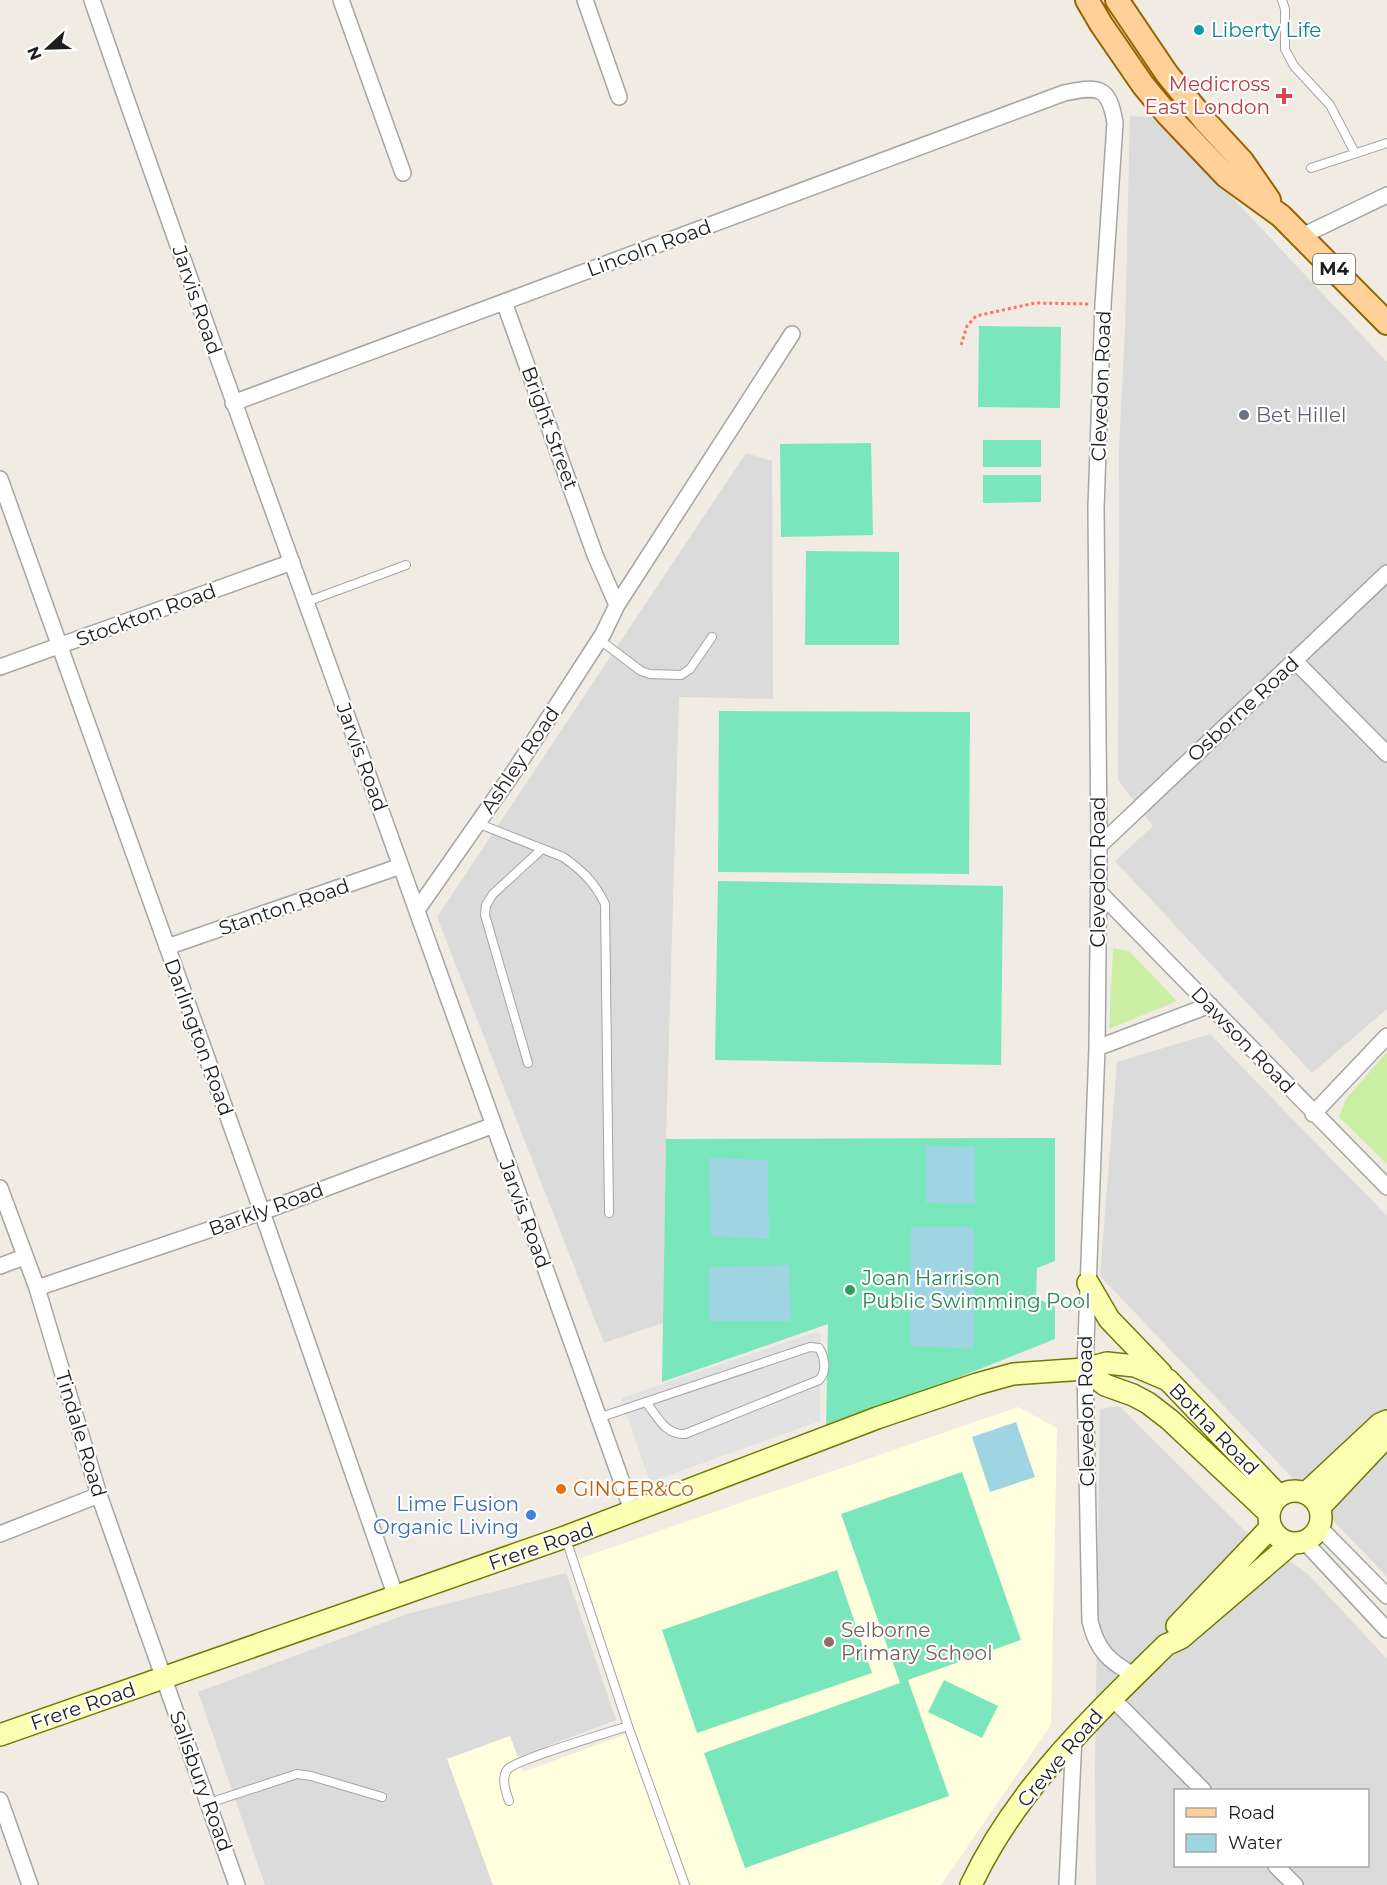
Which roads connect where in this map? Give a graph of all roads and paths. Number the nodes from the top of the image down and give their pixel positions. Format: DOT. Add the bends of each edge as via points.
graph roads {
  1 [pos="92,0"];
  2 [pos="341,0"];
  3 [pos="586,0"];
  4 [pos="1087,0"];
  5 [pos="1282,0"];
  6 [pos="1119,4"];
  7 [pos="1064,93"];
  8 [pos="619,97"];
  9 [pos="1387,143"];
  10 [pos="1355,153"];
  11 [pos="1311,168"];
  12 [pos="403,173"];
  13 [pos="1387,195"];
  14 [pos="1281,216"];
  15 [pos="1302,236"];
  16 [pos="504,302"];
  17 [pos="1103,305"];
  18 [pos="1387,323"];
  19 [pos="792,334"];
  20 [pos="961,345"];
  21 [pos="233,403"];
  22 [pos="0,479"];
  23 [pos="292,562"];
  24 [pos="406,565"];
  25 [pos="1387,573"];
  26 [pos="306,602"];
  27 [pos="617,605"];
  28 [pos="712,637"];
  29 [pos="600,640"];
  30 [pos="59,646"];
  31 [pos="1295,661"];
  32 [pos="0,667"];
  33 [pos="1387,754"];
  34 [pos="477,823"];
  35 [pos="1099,846"];
  36 [pos="542,849"];
  37 [pos="401,866"];
  38 [pos="1098,892"];
  39 [pos="417,910"];
  40 [pos="167,947"];
  41 [pos="1210,1005"];
  42 [pos="1387,1036"];
  43 [pos="1097,1048"];
  44 [pos="528,1063"];
  45 [pos="1313,1114"];
  46 [pos="494,1125"];
  47 [pos="0,1188"];
  48 [pos="1387,1188"];
  49 [pos="261,1212"];
  50 [pos="609,1213"];
  51 [pos="24,1257"];
  52 [pos="0,1266"];
  53 [pos="1088,1284"];
  54 [pos="37,1288"];
  55 [pos="1107,1364"];
  56 [pos="1084,1369"];
  57 [pos="1168,1380"];
  58 [pos="646,1402"];
  59 [pos="598,1418"];
  60 [pos="1387,1421"];
  61 [pos="1387,1436"];
  62 [pos="99,1495"];
  63 [pos="1273,1512"];
  64 [pos="633,1513"];
  65 [pos="1309,1523"];
  66 [pos="0,1534"];
  67 [pos="565,1538"];
  68 [pos="1387,1596"];
  69 [pos="396,1597"];
  70 [pos="1387,1630"];
  71 [pos="1166,1645"];
  72 [pos="1135,1676"];
  73 [pos="164,1678"];
  74 [pos="1112,1698"];
  75 [pos="628,1726"];
  76 [pos="0,1735"];
  77 [pos="1074,1736"];
  78 [pos="1201,1789"];
  79 [pos="382,1797"];
  80 [pos="0,1800"];
  81 [pos="509,1801"];
  82 [pos="209,1803"];
  83 [pos="1277,1867"];
  84 [pos="30,1885"];
  85 [pos="237,1885"];
  86 [pos="685,1885"];
  87 [pos="971,1885"];
  88 [pos="1067,1885"];
  89 [pos="1296,1885"];
  1 -- 21 [label="street, Jarvis Road"];
  2 -- 12 [label="street"];
  3 -- 8 [label="street"];
  4 -- 14 [label="main road, M4" via="1167,114 1226,176"];
  5 -- 10 [label="lane" via="1285,49 1294,66 1330,105"];
  6 -- 14 [label="main road, M4" via="1167,74 1242,161"];
  7 -- 16 [label="street, Lincoln Road"];
  7 -- 17 [label="street, Clevedon Road" via="1098,89 1112,105"];
  9 -- 10 [label="lane"];
  10 -- 11 [label="lane"];
  13 -- 15 [label="street"];
  14 -- 15 [label="main road, M4"];
  15 -- 18 [label="main road, M4"];
  16 -- 21 [label="street, Lincoln Road"];
  16 -- 27 [label="street, Bright Street" via="595,555"];
  17 -- 20 [label="path" via="1035,303 975,316"];
  17 -- 35 [label="street, Clevedon Road" via="1096,508"];
  19 -- 27 [label="street, Ashley Road"];
  21 -- 23 [label="street, Jarvis Road"];
  22 -- 30 [label="street, Darlington Road"];
  23 -- 26 [label="street, Jarvis Road"];
  23 -- 30 [label="street, Stockton Road"];
  24 -- 26 [label="lane"];
  25 -- 31 [label="street, Osborne Road"];
  26 -- 37 [label="street, Jarvis Road"];
  27 -- 29 [label="street, Ashley Road"];
  28 -- 29 [label="lane" via="690,669 681,675 641,671"];
  29 -- 34 [label="street, Ashley Road"];
  30 -- 32 [label="street, Stockton Road"];
  30 -- 40 [label="street, Darlington Road"];
  31 -- 33 [label="street"];
  31 -- 35 [label="street, Osborne Road"];
  34 -- 36 [label="lane"];
  34 -- 39 [label="street, Ashley Road"];
  35 -- 38 [label="street, Clevedon Road"];
  36 -- 44 [label="lane" via="493,894 485,915"];
  36 -- 50 [label="lane" via="563,857 584,872 605,904"];
  37 -- 39 [label="street, Jarvis Road"];
  37 -- 40 [label="street, Stanton Road"];
  38 -- 41 [label="street, Dawson Road"];
  38 -- 43 [label="street, Clevedon Road"];
  39 -- 46 [label="street, Jarvis Road"];
  40 -- 49 [label="street, Darlington Road"];
  41 -- 43 [label="street"];
  41 -- 45 [label="street, Dawson Road"];
  42 -- 45 [label="street"];
  43 -- 53 [label="street, Clevedon Road"];
  45 -- 48 [label="street, Dawson Road"];
  46 -- 49 [label="street, Barkly Road"];
  46 -- 59 [label="street, Jarvis Road"];
  47 -- 51 [label="street, Tindale Road"];
  49 -- 54 [label="street, Barkly Road"];
  49 -- 69 [label="street, Darlington Road"];
  51 -- 52 [label="street"];
  51 -- 54 [label="street, Tindale Road"];
  53 -- 56 [label="street, Clevedon Road"];
  53 -- 57 [label="street" via="1109,1319"];
  54 -- 62 [label="street, Tindale Road"];
  55 -- 56 [label="street, Frere Road"];
  55 -- 57 [label="street, Botha Road" via="1135,1366"];
  56 -- 63 [label="street, Botha Road" via="1105,1385 1148,1403"];
  56 -- 64 [label="street, Frere Road" via="1013,1374 940,1396"];
  56 -- 72 [label="street, Clevedon Road" via="1090,1620 1093,1636 1107,1657"];
  57 -- 63 [label="street, Botha Road"];
  58 -- 58 [label="lane" via="810,1347 819,1348 822,1353 824,1372 819,1380 684,1434 670,1432"];
  58 -- 59 [label="lane"];
  59 -- 64 [label="street, Jarvis Road"];
  60 -- 65 [label="street" via="1380,1424"];
  61 -- 65 [label="street"];
  62 -- 66 [label="street"];
  62 -- 73 [label="street, Tindale Road"];
  63 -- 65 [label="street" via="1279,1538"];
  63 -- 65 [label="street" via="1299,1491"];
  63 -- 71 [label="street, Crewe Road" via="1171,1632"];
  64 -- 67 [label="street, Frere Road"];
  65 -- 68 [label="street"];
  65 -- 70 [label="street"];
  65 -- 71 [label="street, Crewe Road" via="1181,1638"];
  67 -- 69 [label="street, Frere Road"];
  67 -- 75 [label="lane"];
  69 -- 73 [label="street, Frere Road"];
  71 -- 72 [label="street, Crewe Road"];
  72 -- 74 [label="street, Crewe Road"];
  73 -- 76 [label="street, Frere Road"];
  73 -- 82 [label="street, Salisbury Road"];
  74 -- 77 [label="street, Crewe Road"];
  74 -- 78 [label="street"];
  75 -- 81 [label="lane" via="510,1767 504,1780"];
  75 -- 86 [label="lane"];
  77 -- 87 [label="street, Crewe Road" via="1006,1823"];
  77 -- 88 [label="street"];
  79 -- 82 [label="lane" via="297,1774"];
  80 -- 84 [label="street"];
  82 -- 85 [label="street, Salisbury Road"];
  83 -- 89 [label="street"];
}
